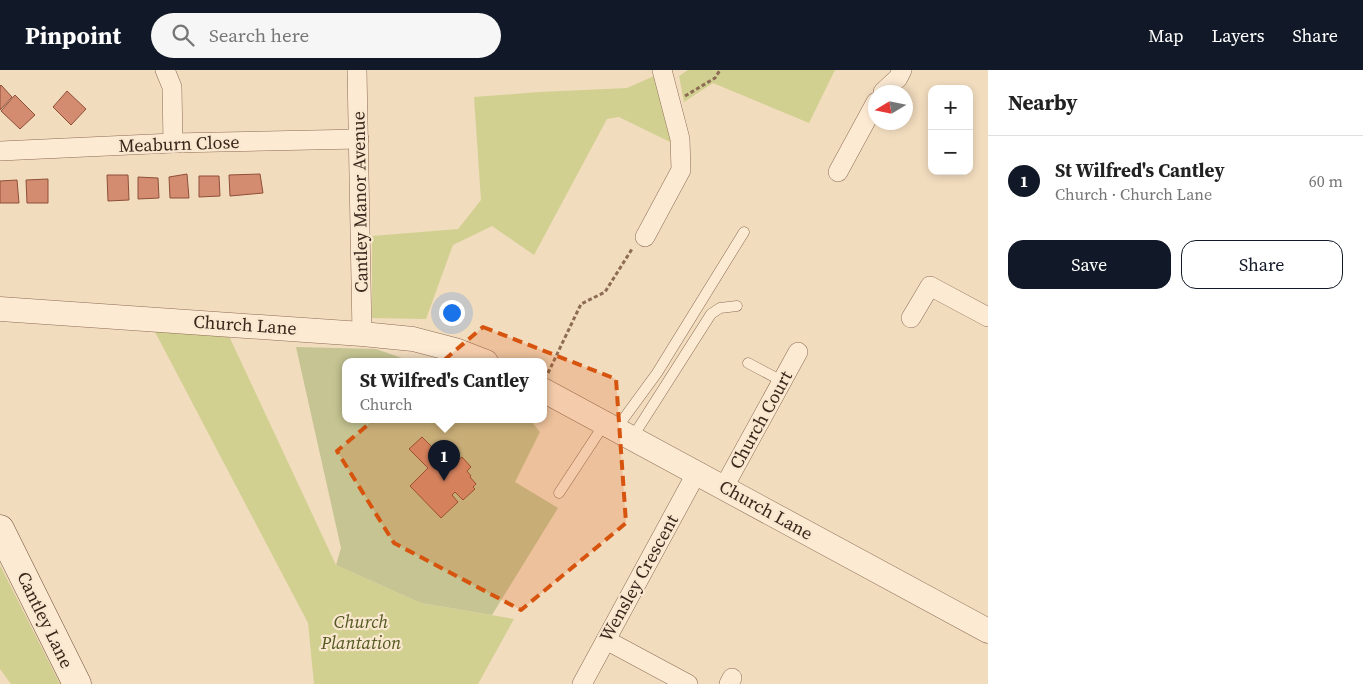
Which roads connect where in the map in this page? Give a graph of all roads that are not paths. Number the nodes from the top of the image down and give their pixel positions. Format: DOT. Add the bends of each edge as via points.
graph roads {
  1 [pos="165,70"];
  2 [pos="357,70"];
  3 [pos="662,70"];
  4 [pos="902,70"];
  5 [pos="890,85"];
  6 [pos="868,117"];
  7 [pos="359,140"];
  8 [pos="174,143"];
  9 [pos="0,150"];
  10 [pos="838,172"];
  11 [pos="744,232"];
  12 [pos="645,237"];
  13 [pos="737,306"];
  14 [pos="0,309"];
  15 [pos="988,317"];
  16 [pos="911,318"];
  17 [pos="362,334"];
  18 [pos="798,352"];
  19 [pos="476,358"];
  20 [pos="748,362"];
  21 [pos="782,381"];
  22 [pos="547,384"];
  23 [pos="618,430"];
  24 [pos="697,472"];
  25 [pos="724,487"];
  26 [pos="559,492"];
  27 [pos="0,528"];
  28 [pos="986,625"];
  29 [pos="606,640"];
  30 [pos="77,684"];
  31 [pos="582,684"];
  32 [pos="688,684"];
  1 -- 8 [label="street" via="172,87"];
  2 -- 7 [label="street, Cantley Manor Avenue"];
  3 -- 12 [label="street" via="680,139 681,170"];
  4 -- 5 [label="street"];
  6 -- 10 [label="street"];
  7 -- 8 [label="street, Meaburn Close"];
  7 -- 17 [label="street, Cantley Manor Avenue"];
  8 -- 9 [label="street, Meaburn Close"];
  11 -- 23 [label="lane" via="657,374"];
  13 -- 23 [label="lane" via="720,308 711,314"];
  14 -- 17 [label="street, Church Lane"];
  15 -- 16 [label="street" via="930,286"];
  17 -- 19 [label="street, Church Lane" via="413,339"];
  18 -- 21 [label="street, Church Court"];
  20 -- 21 [label="lane"];
  21 -- 25 [label="street, Church Court"];
  22 -- 23 [label="street, Church Lane"];
  23 -- 24 [label="street, Church Lane"];
  23 -- 26 [label="lane"];
  24 -- 25 [label="street, Church Lane"];
  24 -- 29 [label="street, Wensley Crescent"];
  25 -- 28 [label="street, Church Lane"];
  27 -- 30 [label="main road, Cantley Lane"];
  29 -- 31 [label="street, Wensley Crescent"];
  29 -- 32 [label="street"];
}
